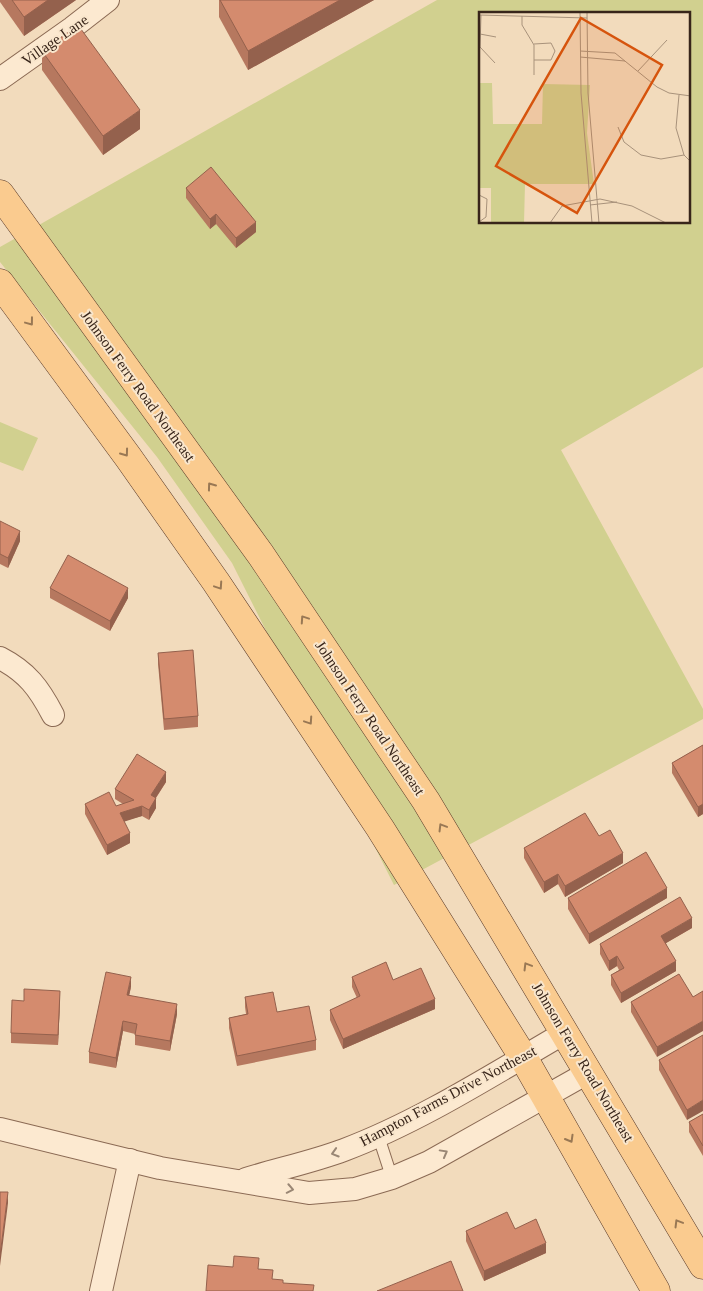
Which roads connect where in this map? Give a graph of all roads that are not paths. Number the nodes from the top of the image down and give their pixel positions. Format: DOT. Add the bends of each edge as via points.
graph roads {
  1 [pos="108,0"];
  2 [pos="0,79"];
  3 [pos="0,194"];
  4 [pos="0,283"];
  5 [pos="0,658"];
  6 [pos="53,715"];
  7 [pos="566,1032"];
  8 [pos="522,1058"];
  9 [pos="589,1072"];
  10 [pos="546,1096"];
  11 [pos="0,1129"];
  12 [pos="378,1136"];
  13 [pos="130,1160"];
  14 [pos="392,1178"];
  15 [pos="242,1180"];
  16 [pos="703,1265"];
  17 [pos="101,1291"];
  18 [pos="656,1291"];
  1 -- 2 [label="street, Village Lane"];
  7 -- 3 [label="main road, Johnson Ferry Road Northeast, one-way" via="426,801 261,555"];
  4 -- 8 [label="main road, one-way" via="216,582 380,828"];
  5 -- 6 [label="street" via="18,667 40,691"];
  7 -- 8 [label="street, Hampton Farms Drive Northeast"];
  7 -- 9 [label="main road, Johnson Ferry Road Northeast"];
  8 -- 10 [label="main road"];
  8 -- 12 [label="street, Hampton Farms Drive Northeast"];
  9 -- 10 [label="street, Hampton Farms Drive Northeast"];
  16 -- 9 [label="main road, Johnson Ferry Road Northeast, one-way"];
  14 -- 10 [label="street, Hampton Farms Drive Northeast, one-way" via="429,1162"];
  10 -- 18 [label="main road, one-way"];
  11 -- 13 [label="street, Hampton Farms Drive Northeast"];
  12 -- 14 [label="lane"];
  12 -- 15 [label="street, Hampton Farms Drive Northeast, one-way" via="344,1150"];
  13 -- 15 [label="street, Hampton Farms Drive Northeast"];
  13 -- 17 [label="street"];
  15 -- 14 [label="street, Hampton Farms Drive Northeast, one-way" via="309,1193 355,1189"];
}
